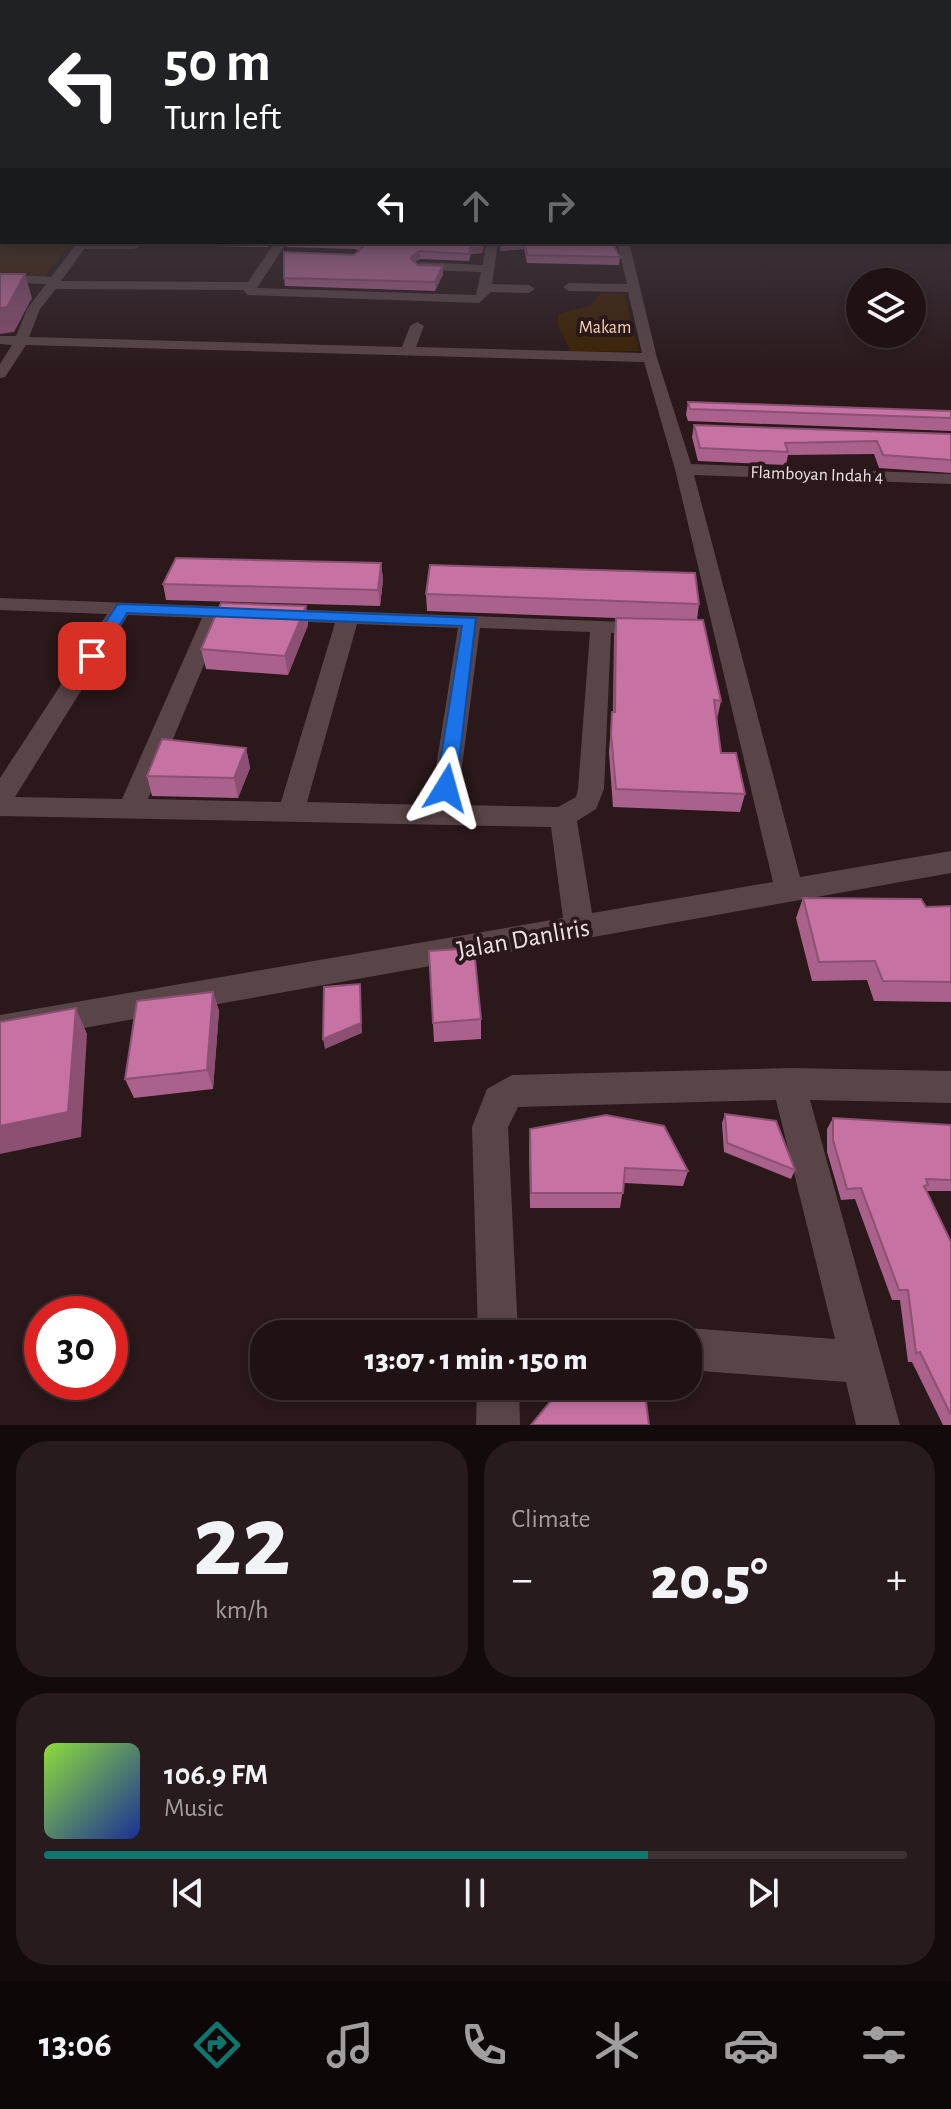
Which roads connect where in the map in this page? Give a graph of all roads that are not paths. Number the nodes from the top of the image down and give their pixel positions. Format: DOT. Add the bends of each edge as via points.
graph roads {
  1 [pos="83,244"];
  2 [pos="96,244"];
  3 [pos="492,244"];
  4 [pos="624,244"];
  5 [pos="134,246"];
  6 [pos="281,250"];
  7 [pos="420,266"];
  8 [pos="488,269"];
  9 [pos="0,278"];
  10 [pos="54,283"];
  11 [pos="249,286"];
  12 [pos="569,287"];
  13 [pos="485,288"];
  14 [pos="635,288"];
  15 [pos="529,289"];
  16 [pos="417,326"];
  17 [pos="0,340"];
  18 [pos="20,340"];
  19 [pos="408,350"];
  20 [pos="650,358"];
  21 [pos="0,374"];
  22 [pos="684,469"];
  23 [pos="951,479"];
  24 [pos="122,608"];
  25 [pos="4,610"];
  26 [pos="215,612"];
  27 [pos="348,617"];
  28 [pos="470,621"];
  29 [pos="601,626"];
  30 [pos="646,628"];
  31 [pos="0,799"];
  32 [pos="0,806"];
  33 [pos="131,809"];
  34 [pos="291,813"];
  35 [pos="442,816"];
  36 [pos="563,817"];
  37 [pos="951,862"];
  38 [pos="789,890"];
  39 [pos="579,928"];
  40 [pos="0,1029"];
  41 [pos="789,1084"];
  42 [pos="951,1087"];
  43 [pos="497,1320"];
  44 [pos="702,1350"];
  45 [pos="861,1362"];
  46 [pos="498,1400"];
  47 [pos="498,1425"];
  48 [pos="878,1425"];
  1 -- 10 [label="street"];
  2 -- 5 [label="street"];
  3 -- 8 [label="street"];
  4 -- 14 [label="street"];
  6 -- 11 [label="street"];
  7 -- 8 [label="street"];
  8 -- 13 [label="street"];
  9 -- 10 [label="street"];
  10 -- 11 [label="street"];
  10 -- 18 [label="street"];
  11 -- 13 [label="street" via="248,291 255,293 469,300 483,298"];
  12 -- 14 [label="street"];
  13 -- 15 [label="street"];
  14 -- 20 [label="street"];
  16 -- 19 [label="street"];
  17 -- 18 [label="street"];
  18 -- 19 [label="street"];
  18 -- 21 [label="street"];
  19 -- 20 [label="street"];
  20 -- 22 [label="street" via="677,429"];
  22 -- 23 [label="street, Flamboyan Indah 4"];
  22 -- 38 [label="street"];
  24 -- 25 [label="street"];
  24 -- 26 [label="street"];
  24 -- 31 [label="street"];
  26 -- 27 [label="street"];
  26 -- 33 [label="street"];
  27 -- 28 [label="street"];
  27 -- 34 [label="street"];
  28 -- 29 [label="street"];
  28 -- 35 [label="street"];
  29 -- 30 [label="street"];
  29 -- 36 [label="street" via="591,789 587,802"];
  32 -- 33 [label="street"];
  33 -- 34 [label="street"];
  34 -- 35 [label="street"];
  35 -- 36 [label="street"];
  36 -- 39 [label="street"];
  37 -- 38 [label="street, Jalan Danliris"];
  38 -- 39 [label="street, Jalan Danliris"];
  39 -- 40 [label="street, Jalan Danliris"];
  41 -- 42 [label="street"];
  41 -- 43 [label="street" via="525,1089 499,1100 490,1127"];
  41 -- 45 [label="street"];
  44 -- 45 [label="street"];
  45 -- 48 [label="street"];
  46 -- 47 [label="street"];
}
